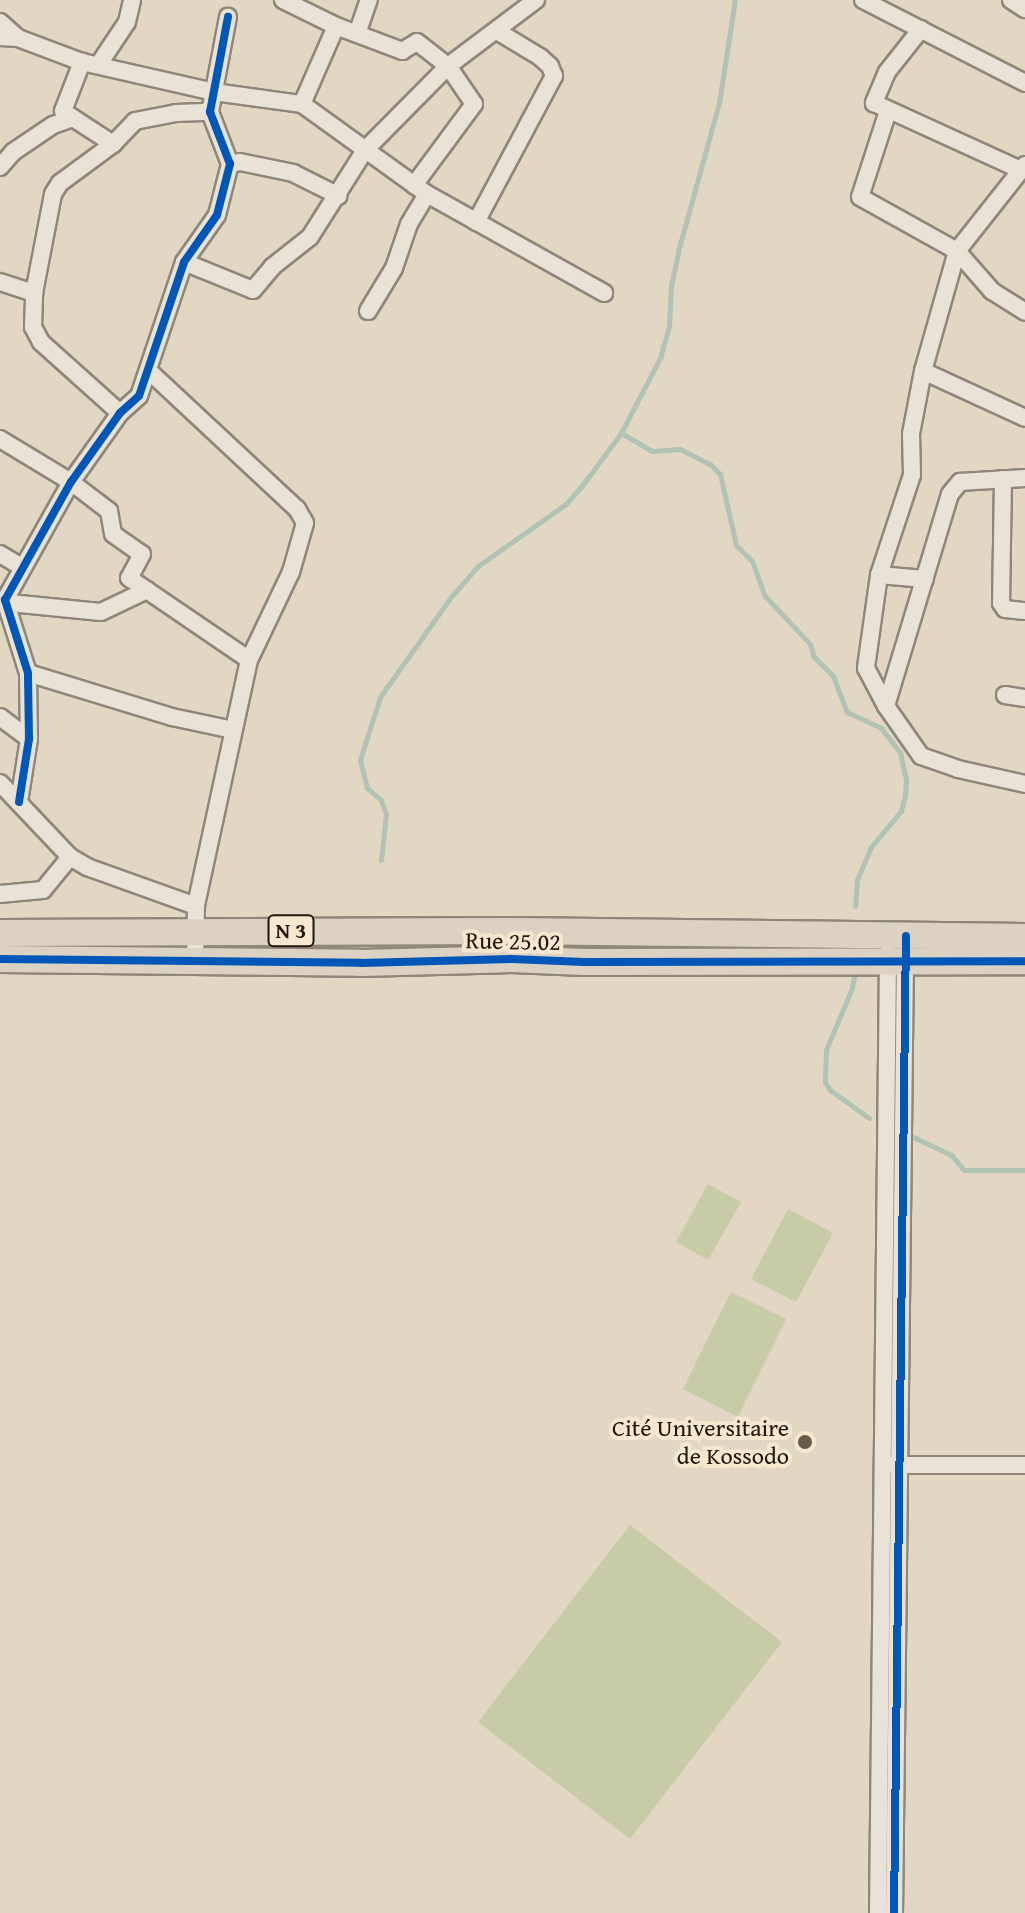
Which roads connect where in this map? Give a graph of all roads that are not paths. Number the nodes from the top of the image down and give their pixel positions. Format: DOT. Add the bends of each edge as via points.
graph roads {
  1 [pos="132,0"];
  2 [pos="369,0"];
  3 [pos="536,0"];
  4 [pos="863,0"];
  5 [pos="286,1"];
  6 [pos="228,17"];
  7 [pos="0,22"];
  8 [pos="336,26"];
  9 [pos="921,29"];
  10 [pos="497,31"];
  11 [pos="357,34"];
  12 [pos="0,37"];
  13 [pos="18,38"];
  14 [pos="90,63"];
  15 [pos="448,66"];
  16 [pos="1025,83"];
  17 [pos="214,92"];
  18 [pos="302,104"];
  19 [pos="888,111"];
  20 [pos="210,112"];
  21 [pos="73,118"];
  22 [pos="113,144"];
  23 [pos="365,150"];
  24 [pos="230,164"];
  25 [pos="0,167"];
  26 [pos="1023,167"];
  27 [pos="421,190"];
  28 [pos="339,196"];
  29 [pos="476,222"];
  30 [pos="957,251"];
  31 [pos="184,262"];
  32 [pos="0,282"];
  33 [pos="34,293"];
  34 [pos="604,293"];
  35 [pos="368,311"];
  36 [pos="1025,312"];
  37 [pos="923,371"];
  38 [pos="150,372"];
  39 [pos="120,413"];
  40 [pos="1025,418"];
  41 [pos="0,439"];
  42 [pos="1025,478"];
  43 [pos="1003,479"];
  44 [pos="71,482"];
  45 [pos="0,554"];
  46 [pos="22,567"];
  47 [pos="879,575"];
  48 [pos="925,579"];
  49 [pos="147,590"];
  50 [pos="2,601"];
  51 [pos="1025,611"];
  52 [pos="249,660"];
  53 [pos="28,673"];
  54 [pos="1005,695"];
  55 [pos="1025,698"];
  56 [pos="886,706"];
  57 [pos="0,717"];
  58 [pos="233,730"];
  59 [pos="29,739"];
  60 [pos="0,783"];
  61 [pos="1025,784"];
  62 [pos="19,802"];
  63 [pos="70,857"];
  64 [pos="0,894"];
  65 [pos="196,918"];
  66 [pos="0,933"];
  67 [pos="897,936"];
  68 [pos="1025,937"];
  69 [pos="0,959"];
  70 [pos="1025,961"];
  71 [pos="195,962"];
  72 [pos="897,963"];
  73 [pos="891,1465"];
  74 [pos="1025,1465"];
  75 [pos="878,1913"];
  76 [pos="894,1913"];
  1 -- 14 [label="street" via="127,22"];
  2 -- 11 [label="street"];
  3 -- 10 [label="street"];
  4 -- 9 [label="street"];
  5 -- 8 [label="street"];
  6 -- 17 [label="street"];
  7 -- 13 [label="street"];
  8 -- 11 [label="street"];
  8 -- 18 [label="street"];
  9 -- 16 [label="street"];
  9 -- 19 [label="street" via="887,72 874,102"];
  10 -- 15 [label="street"];
  10 -- 29 [label="street" via="540,57 554,76"];
  11 -- 15 [label="street" via="402,51 417,42"];
  12 -- 13 [label="street"];
  13 -- 14 [label="street"];
  14 -- 17 [label="street"];
  14 -- 21 [label="street" via="63,111"];
  15 -- 23 [label="street"];
  15 -- 27 [label="street" via="474,104"];
  17 -- 18 [label="street"];
  17 -- 20 [label="street"];
  18 -- 23 [label="street"];
  19 -- 26 [label="street"];
  19 -- 30 [label="street" via="860,197"];
  20 -- 22 [label="street" via="135,121"];
  20 -- 24 [label="street"];
  21 -- 22 [label="street"];
  21 -- 25 [label="street" via="53,125"];
  22 -- 33 [label="street" via="55,189"];
  23 -- 27 [label="street"];
  23 -- 28 [label="street"];
  24 -- 28 [label="street" via="293,173"];
  24 -- 31 [label="street" via="217,215"];
  26 -- 30 [label="street"];
  27 -- 29 [label="street"];
  27 -- 35 [label="street" via="394,268"];
  28 -- 31 [label="street" via="310,237 253,290"];
  29 -- 34 [label="street"];
  30 -- 36 [label="street" via="1003,301"];
  30 -- 37 [label="street"];
  31 -- 38 [label="street"];
  32 -- 33 [label="street"];
  33 -- 39 [label="street" via="31,318 41,342"];
  37 -- 40 [label="street"];
  37 -- 47 [label="street" via="911,434 912,475"];
  38 -- 39 [label="street" via="139,396"];
  38 -- 52 [label="street" via="304,517 291,572"];
  39 -- 44 [label="street"];
  41 -- 44 [label="street"];
  42 -- 43 [label="street"];
  43 -- 48 [label="street" via="960,482 950,494"];
  43 -- 51 [label="street" via="1001,603 1005,609"];
  44 -- 46 [label="street"];
  44 -- 49 [label="street" via="109,511 113,534 142,554 129,578"];
  45 -- 46 [label="street"];
  46 -- 50 [label="street"];
  47 -- 48 [label="street"];
  47 -- 56 [label="street" via="866,668"];
  48 -- 56 [label="street"];
  49 -- 50 [label="street" via="101,612"];
  49 -- 52 [label="street"];
  50 -- 53 [label="street"];
  52 -- 58 [label="street"];
  53 -- 58 [label="street"];
  53 -- 59 [label="street"];
  54 -- 55 [label="street"];
  56 -- 61 [label="street" via="926,760"];
  57 -- 59 [label="street"];
  58 -- 65 [label="street"];
  59 -- 62 [label="street"];
  60 -- 62 [label="street"];
  62 -- 63 [label="street"];
  63 -- 64 [label="street" via="43,890"];
  63 -- 65 [label="street"];
  65 -- 66 [label="main road, N 3"];
  65 -- 67 [label="main road, N 3"];
  65 -- 71 [label="street"];
  67 -- 68 [label="main road, N 3"];
  67 -- 72 [label="street"];
  69 -- 71 [label="main road, Rue 25.02 / N 3"];
  70 -- 72 [label="main road, Rue 25.02 / N 3"];
  71 -- 72 [label="main road, Rue 25.02 / N 3"];
  72 -- 73 [label="street"];
  73 -- 74 [label="street"];
  73 -- 75 [label="street"];
  73 -- 76 [label="street"];
}
